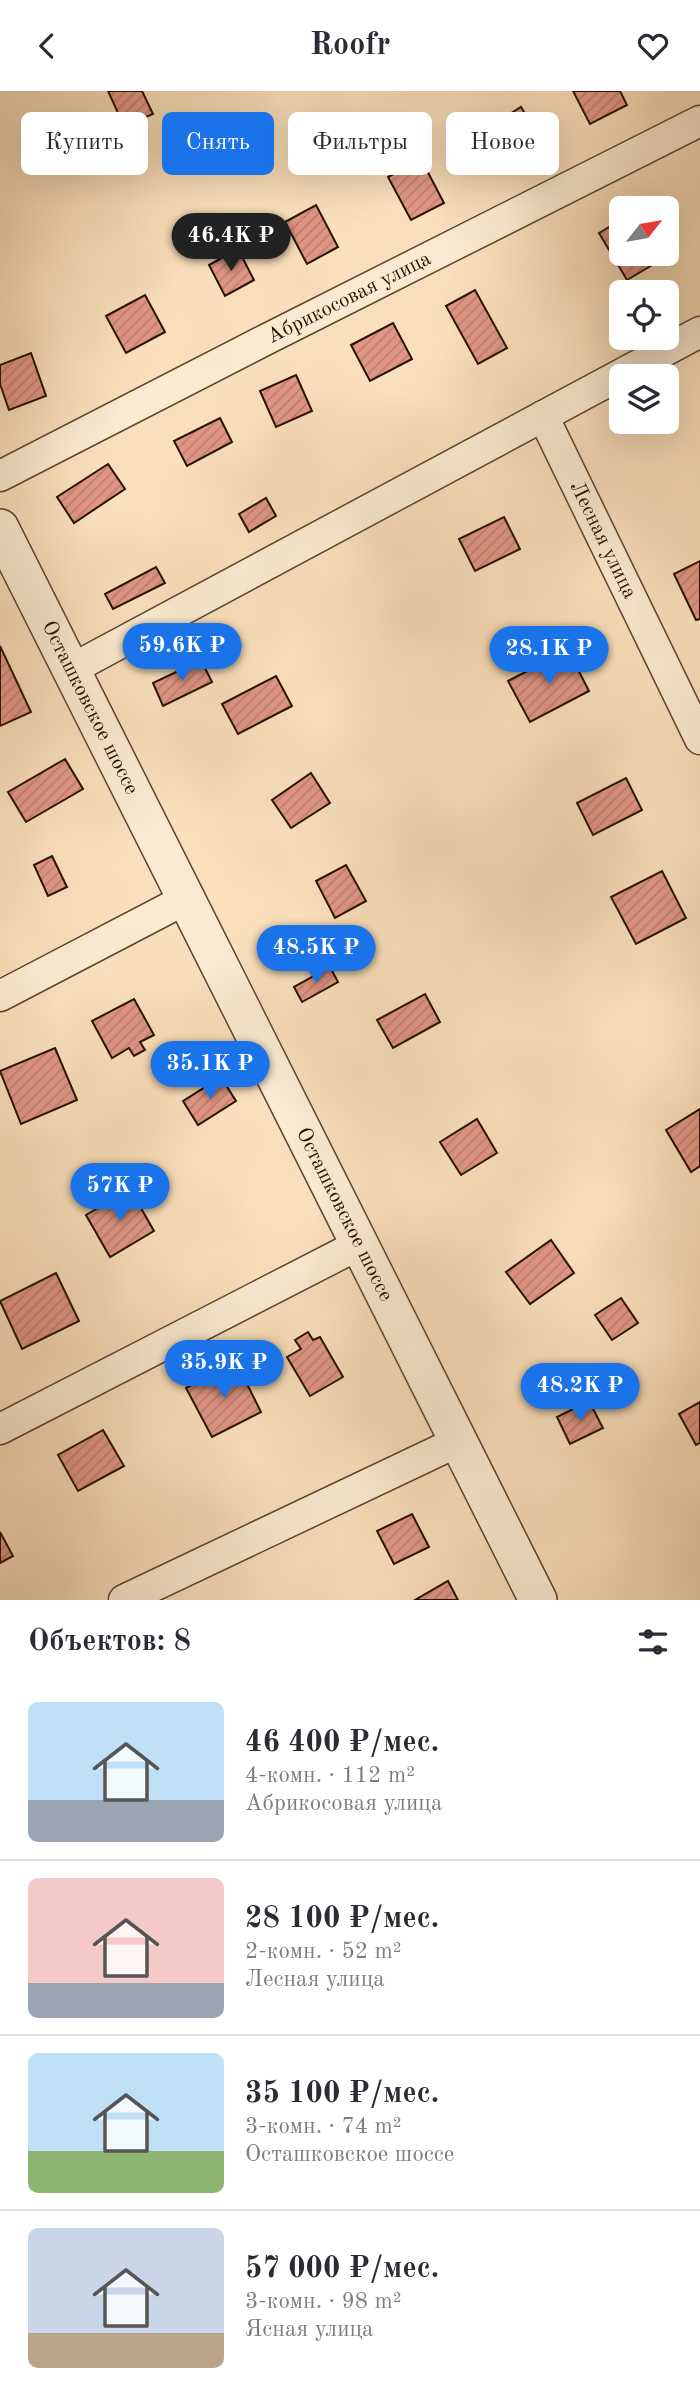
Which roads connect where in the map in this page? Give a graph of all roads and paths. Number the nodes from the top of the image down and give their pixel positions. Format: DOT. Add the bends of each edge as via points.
graph roads {
  1 [pos="700,121"];
  2 [pos="700,333"];
  3 [pos="543,416"];
  4 [pos="0,476"];
  5 [pos="0,528"];
  6 [pos="9,567"];
  7 [pos="69,670"];
  8 [pos="700,739"];
  9 [pos="186,899"];
  10 [pos="0,996"];
  11 [pos="360,1244"];
  12 [pos="0,1429"];
  13 [pos="457,1442"];
  14 [pos="124,1600"];
  15 [pos="538,1600"];
  1 -- 4 [label="street, Абрикосовая улица"];
  2 -- 3 [label="street"];
  3 -- 7 [label="street"];
  3 -- 8 [label="street, Лесная улица"];
  5 -- 6 [label="street, Осташковское шоссе"];
  6 -- 7 [label="street, Осташковское шоссе"];
  7 -- 9 [label="street, Осташковское шоссе"];
  9 -- 10 [label="street"];
  9 -- 11 [label="street, Осташковское шоссе"];
  11 -- 12 [label="street"];
  11 -- 13 [label="street, Осташковское шоссе"];
  13 -- 14 [label="street"];
  13 -- 15 [label="street, Осташковское шоссе"];
}
